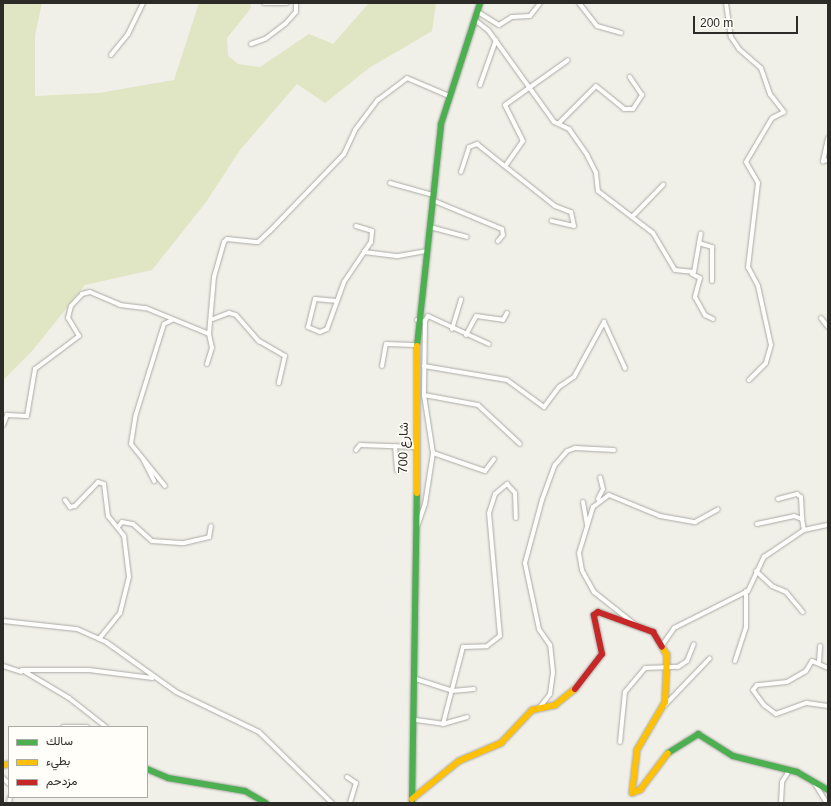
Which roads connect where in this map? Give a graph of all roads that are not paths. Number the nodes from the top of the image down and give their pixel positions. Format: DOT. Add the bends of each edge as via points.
graph roads {
  1 [pos="142,3"];
  2 [pos="264,3"];
  3 [pos="287,3"];
  4 [pos="296,3"];
  5 [pos="480,3"];
  6 [pos="540,3"];
  7 [pos="579,3"];
  8 [pos="726,3"];
  9 [pos="478,12"];
  10 [pos="475,20"];
  11 [pos="622,33"];
  12 [pos="496,40"];
  13 [pos="251,44"];
  14 [pos="111,55"];
  15 [pos="568,60"];
  16 [pos="630,77"];
  17 [pos="480,85"];
  18 [pos="530,87"];
  19 [pos="449,96"];
  20 [pos="558,124"];
  21 [pos="828,138"];
  22 [pos="828,160"];
  23 [pos="506,165"];
  24 [pos="461,172"];
  25 [pos="390,182"];
  26 [pos="663,184"];
  27 [pos="433,198"];
  28 [pos="632,217"];
  29 [pos="552,221"];
  30 [pos="356,226"];
  31 [pos="430,227"];
  32 [pos="701,234"];
  33 [pos="467,236"];
  34 [pos="498,241"];
  35 [pos="699,244"];
  36 [pos="427,251"];
  37 [pos="364,252"];
  38 [pos="692,274"];
  39 [pos="712,281"];
  40 [pos="461,299"];
  41 [pos="337,300"];
  42 [pos="507,313"];
  43 [pos="821,318"];
  44 [pos="213,319"];
  45 [pos="714,319"];
  46 [pos="172,320"];
  47 [pos="417,320"];
  48 [pos="425,321"];
  49 [pos="828,326"];
  50 [pos="452,329"];
  51 [pos="209,334"];
  52 [pos="466,335"];
  53 [pos="489,344"];
  54 [pos="415,345"];
  55 [pos="207,364"];
  56 [pos="382,366"];
  57 [pos="424,366"];
  58 [pos="625,368"];
  59 [pos="749,380"];
  60 [pos="279,383"];
  61 [pos="424,394"];
  62 [pos="3,425"];
  63 [pos="520,444"];
  64 [pos="395,446"];
  65 [pos="416,447"];
  66 [pos="356,450"];
  67 [pos="614,450"];
  68 [pos="433,453"];
  69 [pos="143,459"];
  70 [pos="494,459"];
  71 [pos="397,470"];
  72 [pos="600,477"];
  73 [pos="154,481"];
  74 [pos="165,486"];
  75 [pos="778,499"];
  76 [pos="64,500"];
  77 [pos="583,502"];
  78 [pos="596,503"];
  79 [pos="718,509"];
  80 [pos="516,518"];
  81 [pos="802,519"];
  82 [pos="757,524"];
  83 [pos="828,525"];
  84 [pos="211,526"];
  85 [pos="587,526"];
  86 [pos="118,527"];
  87 [pos="804,530"];
  88 [pos="414,532"];
  89 [pos="756,571"];
  90 [pos="746,591"];
  91 [pos="802,612"];
  92 [pos="3,621"];
  93 [pos="637,626"];
  94 [pos="98,639"];
  95 [pos="662,644"];
  96 [pos="694,644"];
  97 [pos="820,646"];
  98 [pos="710,658"];
  99 [pos="735,661"];
  100 [pos="819,662"];
  101 [pos="3,666"];
  102 [pos="667,666"];
  103 [pos="828,668"];
  104 [pos="21,672"];
  105 [pos="153,678"];
  106 [pos="416,679"];
  107 [pos="474,690"];
  108 [pos="452,691"];
  109 [pos="663,706"];
  110 [pos="828,706"];
  111 [pos="540,707"];
  112 [pos="467,717"];
  113 [pos="416,720"];
  114 [pos="443,724"];
  115 [pos="105,726"];
  116 [pos="620,742"];
  117 [pos="148,769"];
  118 [pos="789,771"];
  119 [pos="347,777"];
  120 [pos="813,780"];
  121 [pos="828,790"];
  122 [pos="412,801"];
  123 [pos="266,803"];
  124 [pos="332,803"];
  125 [pos="350,803"];
  126 [pos="781,803"];
  127 [pos="827,803"];
  1 -- 14 [label="street" via="128,34"];
  2 -- 3 [label="street"];
  4 -- 13 [label="street" via="296,12 286,23 265,39"];
  5 -- 9 [label="street, شارع 700"];
  6 -- 9 [label="street" via="534,14 512,17 499,25"];
  7 -- 11 [label="street" via="597,26"];
  8 -- 59 [label="street" via="731,37 739,49 761,68 770,94 784,112 772,118 746,157 758,183 748,267 758,286 771,345 766,363"];
  9 -- 10 [label="street, شارع 700"];
  10 -- 12 [label="street"];
  10 -- 19 [label="street, شارع 700"];
  12 -- 17 [label="street"];
  12 -- 18 [label="street" via="518,76"];
  15 -- 18 [label="street"];
  16 -- 20 [label="street" via="642,95 633,109 624,109 596,86"];
  18 -- 20 [label="street"];
  18 -- 23 [label="street" via="504,106 523,141"];
  19 -- 27 [label="street, شارع 700" via="438,138"];
  19 -- 44 [label="street" via="407,78 378,100 355,130 344,154 258,242 227,239 214,278"];
  20 -- 28 [label="street" via="569,129 587,155 596,173 598,191"];
  21 -- 22 [label="street" via="823,161"];
  23 -- 24 [label="street" via="473,144 469,147"];
  23 -- 29 [label="street" via="555,206 571,212 574,226"];
  25 -- 27 [label="street"];
  26 -- 28 [label="street"];
  27 -- 31 [label="street, شارع 700"];
  27 -- 34 [label="street" via="502,229 503,235"];
  28 -- 38 [label="street" via="656,237 675,270"];
  30 -- 37 [label="street" via="372,231 371,242"];
  31 -- 33 [label="street"];
  31 -- 36 [label="street, شارع 700"];
  32 -- 35 [label="street"];
  35 -- 38 [label="street"];
  35 -- 39 [label="street" via="712,246"];
  36 -- 37 [label="street" via="398,256"];
  36 -- 47 [label="street, شارع 700"];
  37 -- 41 [label="street"];
  38 -- 45 [label="street" via="700,278 695,297 705,315"];
  40 -- 50 [label="street"];
  41 -- 41 [label="street" via="326,330 308,327 315,299"];
  42 -- 52 [label="street" via="503,320 476,316"];
  43 -- 49 [label="street"];
  44 -- 51 [label="street"];
  44 -- 60 [label="street" via="229,313 236,315 259,341 285,356"];
  46 -- 51 [label="street"];
  46 -- 62 [label="street" via="146,308 120,305 90,292 81,294 71,306 68,318 79,336 35,369 27,416 8,415"];
  46 -- 69 [label="street" via="164,322 136,414 131,444"];
  47 -- 48 [label="street"];
  47 -- 54 [label="street, شارع 700"];
  48 -- 50 [label="street" via="428,316"];
  48 -- 57 [label="street"];
  50 -- 52 [label="street"];
  51 -- 55 [label="street" via="212,348"];
  52 -- 53 [label="street"];
  54 -- 56 [label="street" via="386,344"];
  54 -- 65 [label="street, شارع 700"];
  57 -- 58 [label="street" via="507,380 544,407 562,384 574,377 604,322"];
  57 -- 61 [label="street"];
  61 -- 63 [label="street" via="478,405"];
  61 -- 68 [label="street"];
  64 -- 65 [label="street"];
  64 -- 66 [label="street" via="360,445"];
  64 -- 71 [label="street"];
  65 -- 88 [label="street, شارع 700"];
  67 -- 111 [label="street" via="575,448 567,451 555,465 542,500 525,563 539,629 550,645 553,672 550,694"];
  68 -- 70 [label="street" via="486,471"];
  68 -- 88 [label="street" via="425,504"];
  69 -- 73 [label="street"];
  69 -- 74 [label="street"];
  72 -- 78 [label="street" via="603,489"];
  75 -- 81 [label="street" via="797,494 801,497"];
  76 -- 86 [label="street" via="70,507 75,506 101,482 106,488 108,516"];
  77 -- 85 [label="street"];
  78 -- 79 [label="street" via="609,495 660,516 695,522"];
  78 -- 85 [label="street"];
  80 -- 108 [label="street" via="515,493 507,484 496,494 489,513 500,636 487,646 464,646"];
  81 -- 82 [label="street" via="794,516"];
  81 -- 87 [label="street"];
  83 -- 87 [label="street"];
  84 -- 86 [label="street" via="210,537 189,543 152,541 127,522"];
  85 -- 93 [label="street" via="579,553 585,577 602,600"];
  86 -- 94 [label="street" via="124,536 128,577 120,613"];
  87 -- 89 [label="street" via="782,542 764,558"];
  88 -- 106 [label="street, شارع 700"];
  89 -- 90 [label="street"];
  89 -- 91 [label="street" via="772,586 786,592"];
  90 -- 95 [label="street" via="674,628"];
  90 -- 99 [label="street" via="746,627"];
  92 -- 94 [label="street" via="65,627"];
  93 -- 95 [label="street" via="653,632"];
  93 -- 111 [label="street" via="595,612 602,654 564,701"];
  94 -- 105 [label="street"];
  95 -- 102 [label="street"];
  96 -- 102 [label="street" via="687,661 678,667"];
  97 -- 100 [label="street"];
  98 -- 109 [label="street"];
  100 -- 103 [label="street"];
  100 -- 110 [label="street" via="810,663 806,671 787,682 757,686 753,690 764,706 776,714 807,703"];
  101 -- 104 [label="street"];
  102 -- 109 [label="street"];
  102 -- 116 [label="street" via="645,668 625,692"];
  104 -- 105 [label="street" via="25,668 70,669"];
  104 -- 115 [label="street" via="69,698"];
  105 -- 124 [label="street" via="259,732"];
  106 -- 108 [label="street"];
  106 -- 113 [label="street, شارع 700"];
  107 -- 108 [label="street"];
  108 -- 114 [label="street"];
  109 -- 118 [label="street" via="637,750 633,794 640,790 664,755 698,734 733,756"];
  111 -- 122 [label="street" via="529,712 501,743 459,761"];
  112 -- 114 [label="street"];
  113 -- 114 [label="street"];
  113 -- 122 [label="street, شارع 700"];
  117 -- 123 [label="street" via="168,778 245,791"];
  118 -- 120 [label="street"];
  118 -- 126 [label="street" via="782,782"];
  119 -- 125 [label="street" via="356,783"];
  120 -- 121 [label="street"];
  120 -- 127 [label="street"];
}
